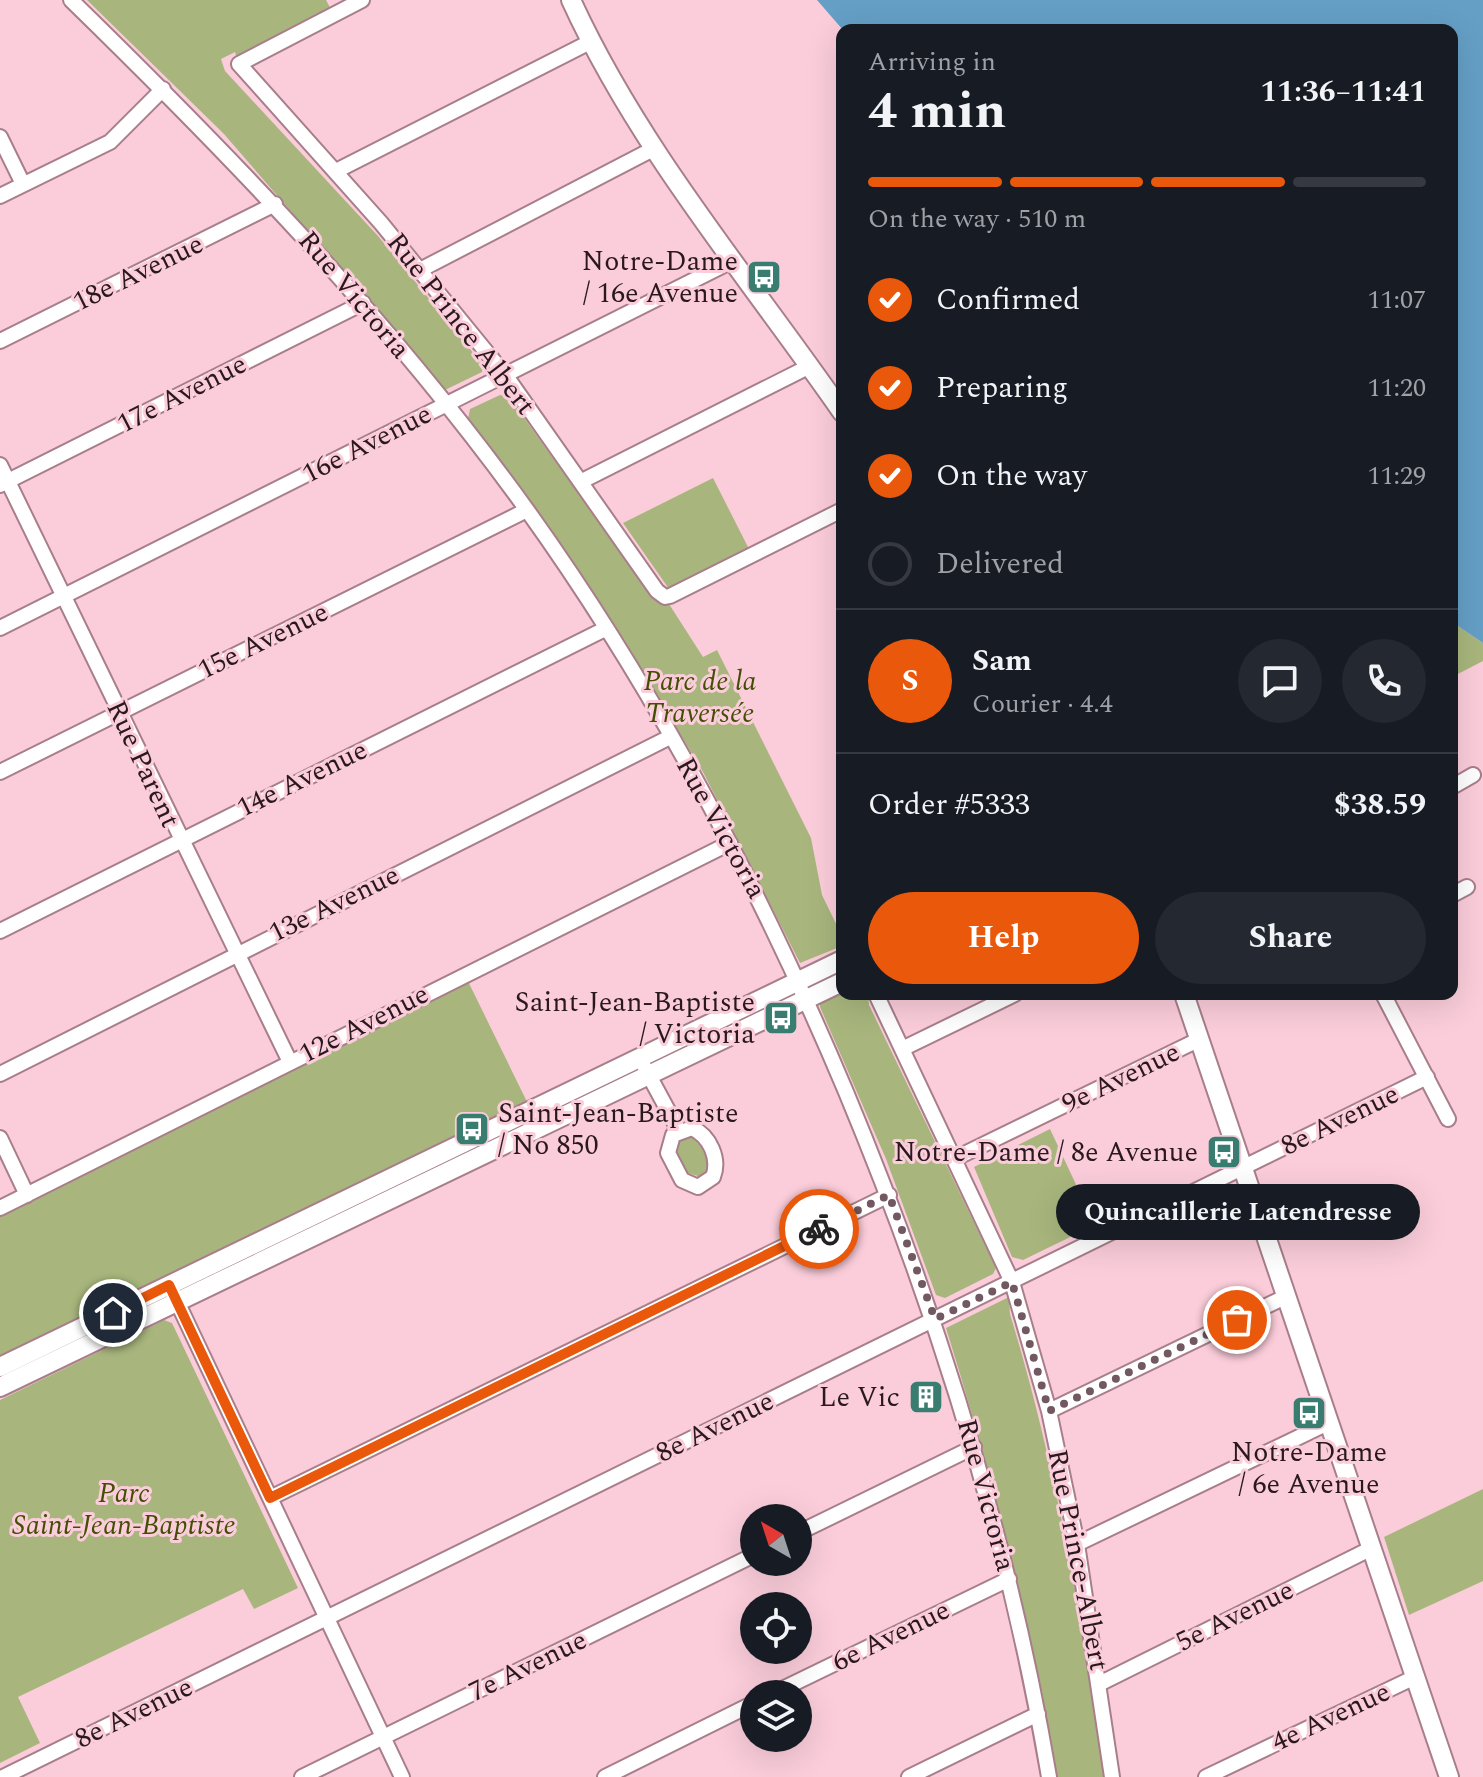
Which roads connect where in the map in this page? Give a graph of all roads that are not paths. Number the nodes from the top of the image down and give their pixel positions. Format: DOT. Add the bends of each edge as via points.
graph roads {
  1 [pos="71,0"];
  2 [pos="362,0"];
  3 [pos="571,0"];
  4 [pos="590,42"];
  5 [pos="163,89"];
  6 [pos="0,137"];
  7 [pos="655,148"];
  8 [pos="336,171"];
  9 [pos="23,184"];
  10 [pos="0,196"];
  11 [pos="275,204"];
  12 [pos="734,260"];
  13 [pos="420,270"];
  14 [pos="363,303"];
  15 [pos="0,341"];
  16 [pos="810,366"];
  17 [pos="506,376"];
  18 [pos="836,403"];
  19 [pos="445,405"];
  20 [pos="0,465"];
  21 [pos="582,481"];
  22 [pos="4,483"];
  23 [pos="527,510"];
  24 [pos="836,513"];
  25 [pos="62,597"];
  26 [pos="0,628"];
  27 [pos="605,629"];
  28 [pos="119,712"];
  29 [pos="670,737"];
  30 [pos="0,772"];
  31 [pos="1473,775"];
  32 [pos="1458,784"];
  33 [pos="180,840"];
  34 [pos="730,843"];
  35 [pos="1467,887"];
  36 [pos="1458,892"];
  37 [pos="0,931"];
  38 [pos="235,953"];
  39 [pos="836,963"];
  40 [pos="799,981"];
  41 [pos="836,985"];
  42 [pos="806,999"];
  43 [pos="879,1000"];
  44 [pos="1003,1000"];
  45 [pos="1186,1000"];
  46 [pos="1386,1000"];
  47 [pos="1200,1039"];
  48 [pos="904,1048"];
  49 [pos="639,1057"];
  50 [pos="290,1062"];
  51 [pos="0,1074"];
  52 [pos="649,1074"];
  53 [pos="1427,1077"];
  54 [pos="572,1090"];
  55 [pos="579,1108"];
  56 [pos="1448,1119"];
  57 [pos="679,1131"];
  58 [pos="0,1138"];
  59 [pos="956,1158"];
  60 [pos="1242,1168"];
  61 [pos="27,1195"];
  62 [pos="889,1195"];
  63 [pos="0,1208"];
  64 [pos="1012,1282"];
  65 [pos="173,1294"];
  66 [pos="1285,1297"];
  67 [pos="935,1319"];
  68 [pos="0,1367"];
  69 [pos="0,1387"];
  70 [pos="1049,1411"];
  71 [pos="1328,1423"];
  72 [pos="974,1447"];
  73 [pos="270,1498"];
  74 [pos="812,1526"];
  75 [pos="1077,1544"];
  76 [pos="1370,1549"];
  77 [pos="740,1562"];
  78 [pos="1009,1579"];
  79 [pos="327,1618"];
  80 [pos="1413,1678"];
  81 [pos="801,1680"];
  82 [pos="1101,1683"];
  83 [pos="740,1710"];
  84 [pos="1038,1714"];
  85 [pos="383,1737"];
  86 [pos="3,1777"];
  87 [pos="302,1777"];
  88 [pos="402,1777"];
  89 [pos="605,1777"];
  90 [pos="909,1777"];
  91 [pos="1049,1777"];
  92 [pos="1112,1777"];
  93 [pos="1206,1777"];
  94 [pos="1449,1777"];
  1 -- 5 [label="street, Rue Victoria"];
  2 -- 8 [label="street, Rue Prince Albert" via="239,64"];
  3 -- 4 [label="main road"];
  4 -- 7 [label="main road"];
  4 -- 8 [label="street"];
  5 -- 9 [label="street" via="110,142"];
  5 -- 11 [label="street, Rue Victoria"];
  6 -- 9 [label="street"];
  7 -- 12 [label="main road"];
  7 -- 13 [label="street"];
  8 -- 13 [label="street, Rue Prince Albert"];
  9 -- 10 [label="street"];
  11 -- 14 [label="street, Rue Victoria"];
  11 -- 15 [label="street, 18e Avenue"];
  12 -- 16 [label="main road"];
  12 -- 17 [label="street, 16e Avenue"];
  13 -- 17 [label="street, Rue Prince Albert"];
  14 -- 19 [label="street, Rue Victoria"];
  14 -- 22 [label="street, 17e Avenue"];
  16 -- 18 [label="main road"];
  16 -- 21 [label="street"];
  17 -- 19 [label="street, 16e Avenue"];
  17 -- 21 [label="street, Rue Prince Albert"];
  19 -- 23 [label="street, Rue Victoria"];
  19 -- 25 [label="street, 16e Avenue"];
  20 -- 22 [label="street, Rue Parent"];
  21 -- 24 [label="street, Rue Prince Albert" via="665,597"];
  22 -- 25 [label="street, Rue Parent"];
  23 -- 27 [label="street, Rue Victoria"];
  23 -- 28 [label="street, 15e Avenue"];
  25 -- 26 [label="street, 16e Avenue"];
  25 -- 28 [label="street, Rue Parent"];
  27 -- 29 [label="street, Rue Victoria"];
  27 -- 33 [label="street, 14e Avenue"];
  28 -- 30 [label="street, 15e Avenue"];
  28 -- 33 [label="street, Rue Parent"];
  29 -- 34 [label="street, Rue Victoria"];
  29 -- 38 [label="street, 13e Avenue"];
  31 -- 32 [label="street"];
  33 -- 37 [label="street, 14e Avenue"];
  33 -- 38 [label="street, Rue Parent"];
  34 -- 40 [label="street, Rue Victoria"];
  34 -- 50 [label="street, 12e Avenue"];
  35 -- 36 [label="street"];
  38 -- 50 [label="street, Rue Parent"];
  38 -- 51 [label="street, 13e Avenue"];
  39 -- 40 [label="main road"];
  40 -- 42 [label="street, Rue Victoria"];
  40 -- 49 [label="main road"];
  41 -- 42 [label="main road"];
  42 -- 52 [label="main road"];
  42 -- 62 [label="street, Rue Victoria"];
  43 -- 48 [label="street, Rue Prince-Albert"];
  44 -- 48 [label="street"];
  45 -- 47 [label="main road"];
  46 -- 53 [label="street"];
  47 -- 59 [label="street, 9e Avenue"];
  47 -- 60 [label="main road"];
  48 -- 59 [label="street, Rue Prince-Albert"];
  49 -- 52 [label="street"];
  49 -- 54 [label="main road"];
  50 -- 61 [label="street, 12e Avenue"];
  52 -- 55 [label="main road"];
  52 -- 57 [label="street"];
  53 -- 56 [label="street"];
  53 -- 60 [label="street, 8e Avenue"];
  54 -- 55 [label="main road"];
  54 -- 65 [label="main road"];
  55 -- 65 [label="main road"];
  58 -- 61 [label="street"];
  59 -- 64 [label="street, Rue Prince-Albert"];
  60 -- 64 [label="street, 8e Avenue"];
  60 -- 66 [label="main road"];
  61 -- 63 [label="street, 12e Avenue"];
  62 -- 67 [label="street, Rue Victoria"];
  62 -- 73 [label="street"];
  64 -- 67 [label="street, 8e Avenue"];
  64 -- 70 [label="street, Rue Prince-Albert"];
  65 -- 68 [label="main road"];
  65 -- 69 [label="main road"];
  65 -- 73 [label="street"];
  66 -- 70 [label="street"];
  66 -- 71 [label="main road"];
  67 -- 72 [label="street, Rue Victoria"];
  67 -- 79 [label="street, 8e Avenue"];
  70 -- 75 [label="street, Rue Prince-Albert"];
  71 -- 75 [label="street"];
  71 -- 76 [label="main road"];
  72 -- 74 [label="street"];
  72 -- 78 [label="street, Rue Victoria"];
  73 -- 79 [label="street"];
  75 -- 82 [label="street, Rue Prince-Albert"];
  76 -- 80 [label="main road"];
  76 -- 82 [label="street, 5e Avenue"];
  77 -- 85 [label="street, 7e Avenue"];
  78 -- 81 [label="street, 6e Avenue"];
  78 -- 84 [label="street, Rue Victoria"];
  79 -- 85 [label="street"];
  79 -- 86 [label="street, 8e Avenue"];
  80 -- 93 [label="street, 4e Avenue"];
  80 -- 94 [label="main road"];
  82 -- 92 [label="street, Rue Prince-Albert"];
  83 -- 89 [label="street"];
  84 -- 90 [label="street"];
  84 -- 91 [label="street, Rue Victoria"];
  85 -- 87 [label="street, 7e Avenue"];
  85 -- 88 [label="street"];
}
